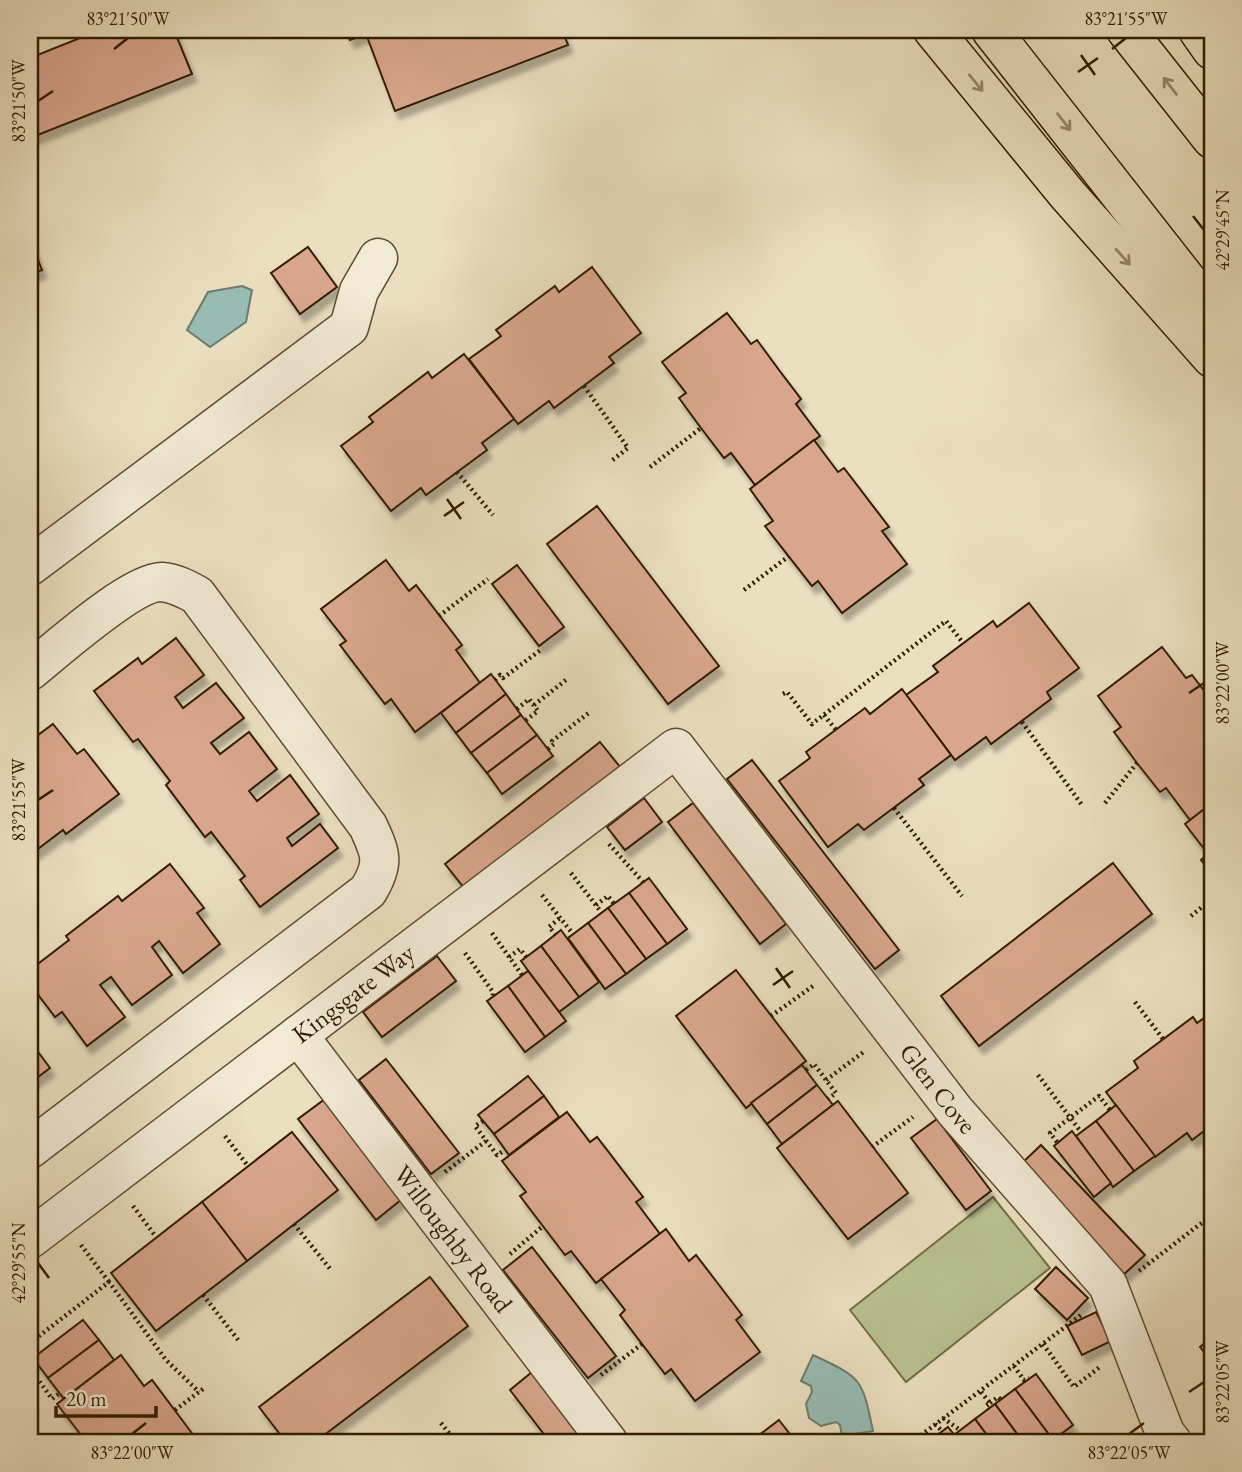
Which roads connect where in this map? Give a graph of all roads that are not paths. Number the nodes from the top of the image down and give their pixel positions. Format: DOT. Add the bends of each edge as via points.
graph roads {
  1 [pos="933,30"];
  2 [pos="991,30"];
  3 [pos="1126,30"];
  4 [pos="1198,30"];
  5 [pos="1212,50"];
  6 [pos="1212,139"];
  7 [pos="378,258"];
  8 [pos="1212,312"];
  9 [pos="1212,358"];
  10 [pos="30,566"];
  11 [pos="30,671"];
  12 [pos="676,748"];
  13 [pos="298,1035"];
  14 [pos="30,1149"];
  15 [pos="45,1227"];
  16 [pos="608,1442"];
  17 [pos="1172,1442"];
  1 -- 9 [label="highway, one-way" via="1067,194"];
  2 -- 8 [label="highway, one-way"];
  6 -- 3 [label="highway, one-way"];
  4 -- 5 [label="highway"];
  7 -- 10 [label="street" via="359,291 349,327"];
  11 -- 14 [label="street" via="138,587 161,582 197,595 368,826 381,854 379,874 368,891"];
  12 -- 13 [label="street, Kingsgate Way"];
  12 -- 17 [label="street, Glen Cove" via="942,1095 1108,1285"];
  13 -- 15 [label="street, Kingsgate Way"];
  13 -- 16 [label="street, Willoughby Road"];
}
